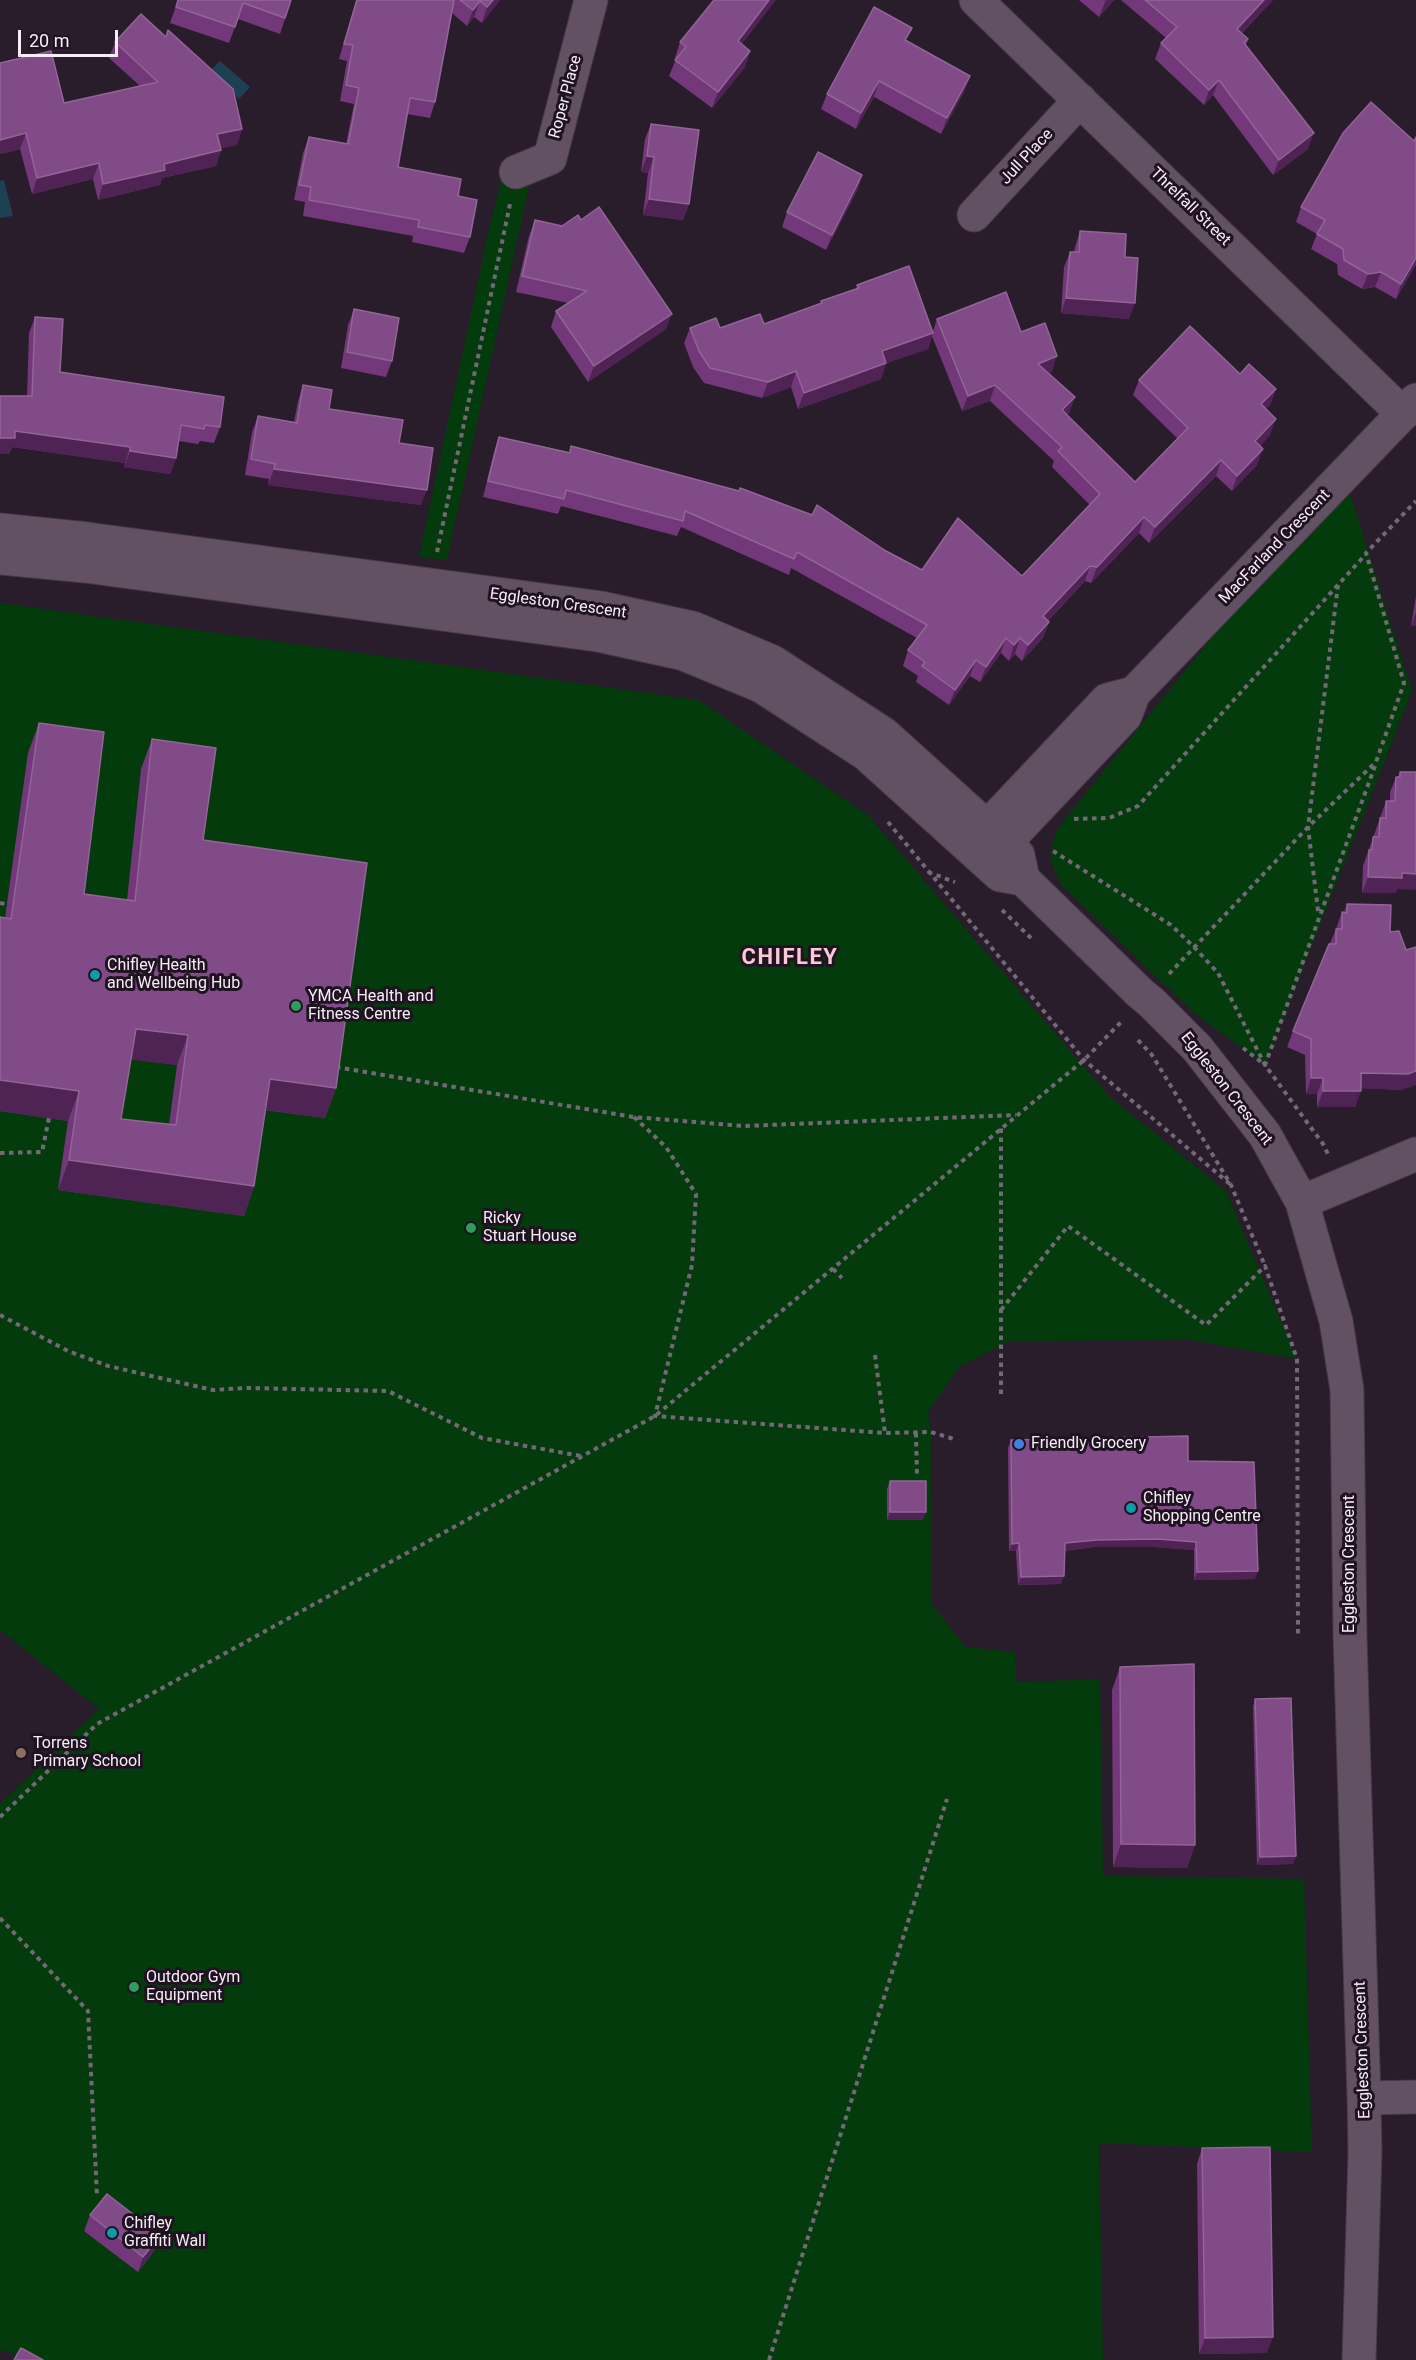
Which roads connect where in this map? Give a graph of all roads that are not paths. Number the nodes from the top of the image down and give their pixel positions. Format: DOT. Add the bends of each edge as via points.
graph roads {
  1 [pos="591,0"];
  2 [pos="976,0"];
  3 [pos="1080,100"];
  4 [pos="516,172"];
  5 [pos="974,215"];
  6 [pos="1410,407"];
  7 [pos="0,530"];
  8 [pos="0,558"];
  9 [pos="982,853"];
  10 [pos="1416,1154"];
  11 [pos="1302,1202"];
  12 [pos="1416,2097"];
  13 [pos="1364,2098"];
  14 [pos="1359,2360"];
  1 -- 4 [label="street, Roper Place" via="550,158"];
  2 -- 3 [label="street, Threlfall Street"];
  3 -- 5 [label="street, Jull Place"];
  3 -- 6 [label="street, Threlfall Street"];
  6 -- 9 [label="street, MacFarland Crescent" via="1134,693 1107,700"];
  7 -- 9 [label="street, Eggleston Crescent" via="602,608 693,628 774,662 884,734"];
  8 -- 9 [label="street, Eggleston Crescent" via="597,635 684,654 761,686 866,754"];
  9 -- 11 [label="street, Eggleston Crescent" via="1000,875 1023,879 1197,1047 1265,1135"];
  10 -- 11 [label="street"];
  11 -- 13 [label="street, Eggleston Crescent" via="1336,1321 1347,1390"];
  12 -- 13 [label="street"];
  13 -- 14 [label="street, Eggleston Crescent"];
}
